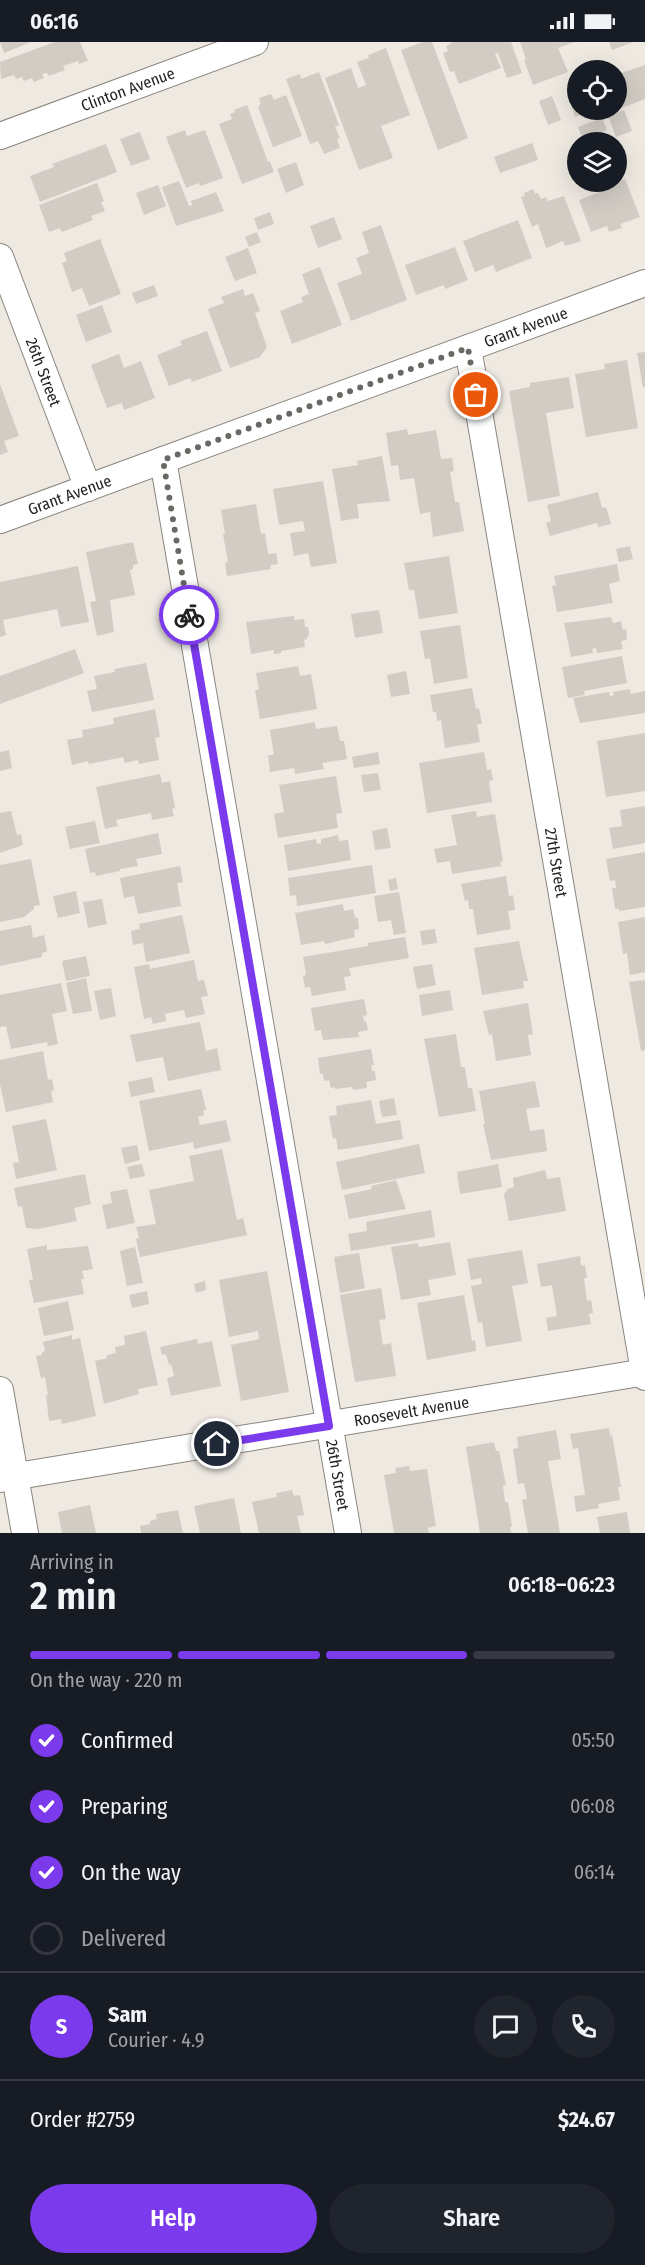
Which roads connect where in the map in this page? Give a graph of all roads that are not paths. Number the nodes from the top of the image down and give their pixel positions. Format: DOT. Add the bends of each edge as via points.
graph roads {
  1 [pos="255,42"];
  2 [pos="0,136"];
  3 [pos="0,257"];
  4 [pos="645,283"];
  5 [pos="468,348"];
  6 [pos="163,460"];
  7 [pos="88,488"];
  8 [pos="0,520"];
  9 [pos="645,1372"];
  10 [pos="645,1377"];
  11 [pos="0,1390"];
  12 [pos="329,1426"];
  13 [pos="8,1478"];
  14 [pos="25,1533"];
  15 [pos="348,1533"];
  1 -- 2 [label="street, Clinton Avenue"];
  3 -- 7 [label="street, 26th Street"];
  4 -- 5 [label="street, Grant Avenue"];
  5 -- 6 [label="street, Grant Avenue"];
  5 -- 9 [label="street, 27th Street"];
  6 -- 7 [label="street, Grant Avenue"];
  6 -- 12 [label="street, 26th Street"];
  7 -- 8 [label="street, Grant Avenue"];
  9 -- 10 [label="street, 27th Street"];
  9 -- 12 [label="street, Roosevelt Avenue"];
  11 -- 13 [label="street"];
  12 -- 13 [label="street, Roosevelt Avenue"];
  12 -- 15 [label="street, 26th Street"];
  13 -- 14 [label="street"];
}
